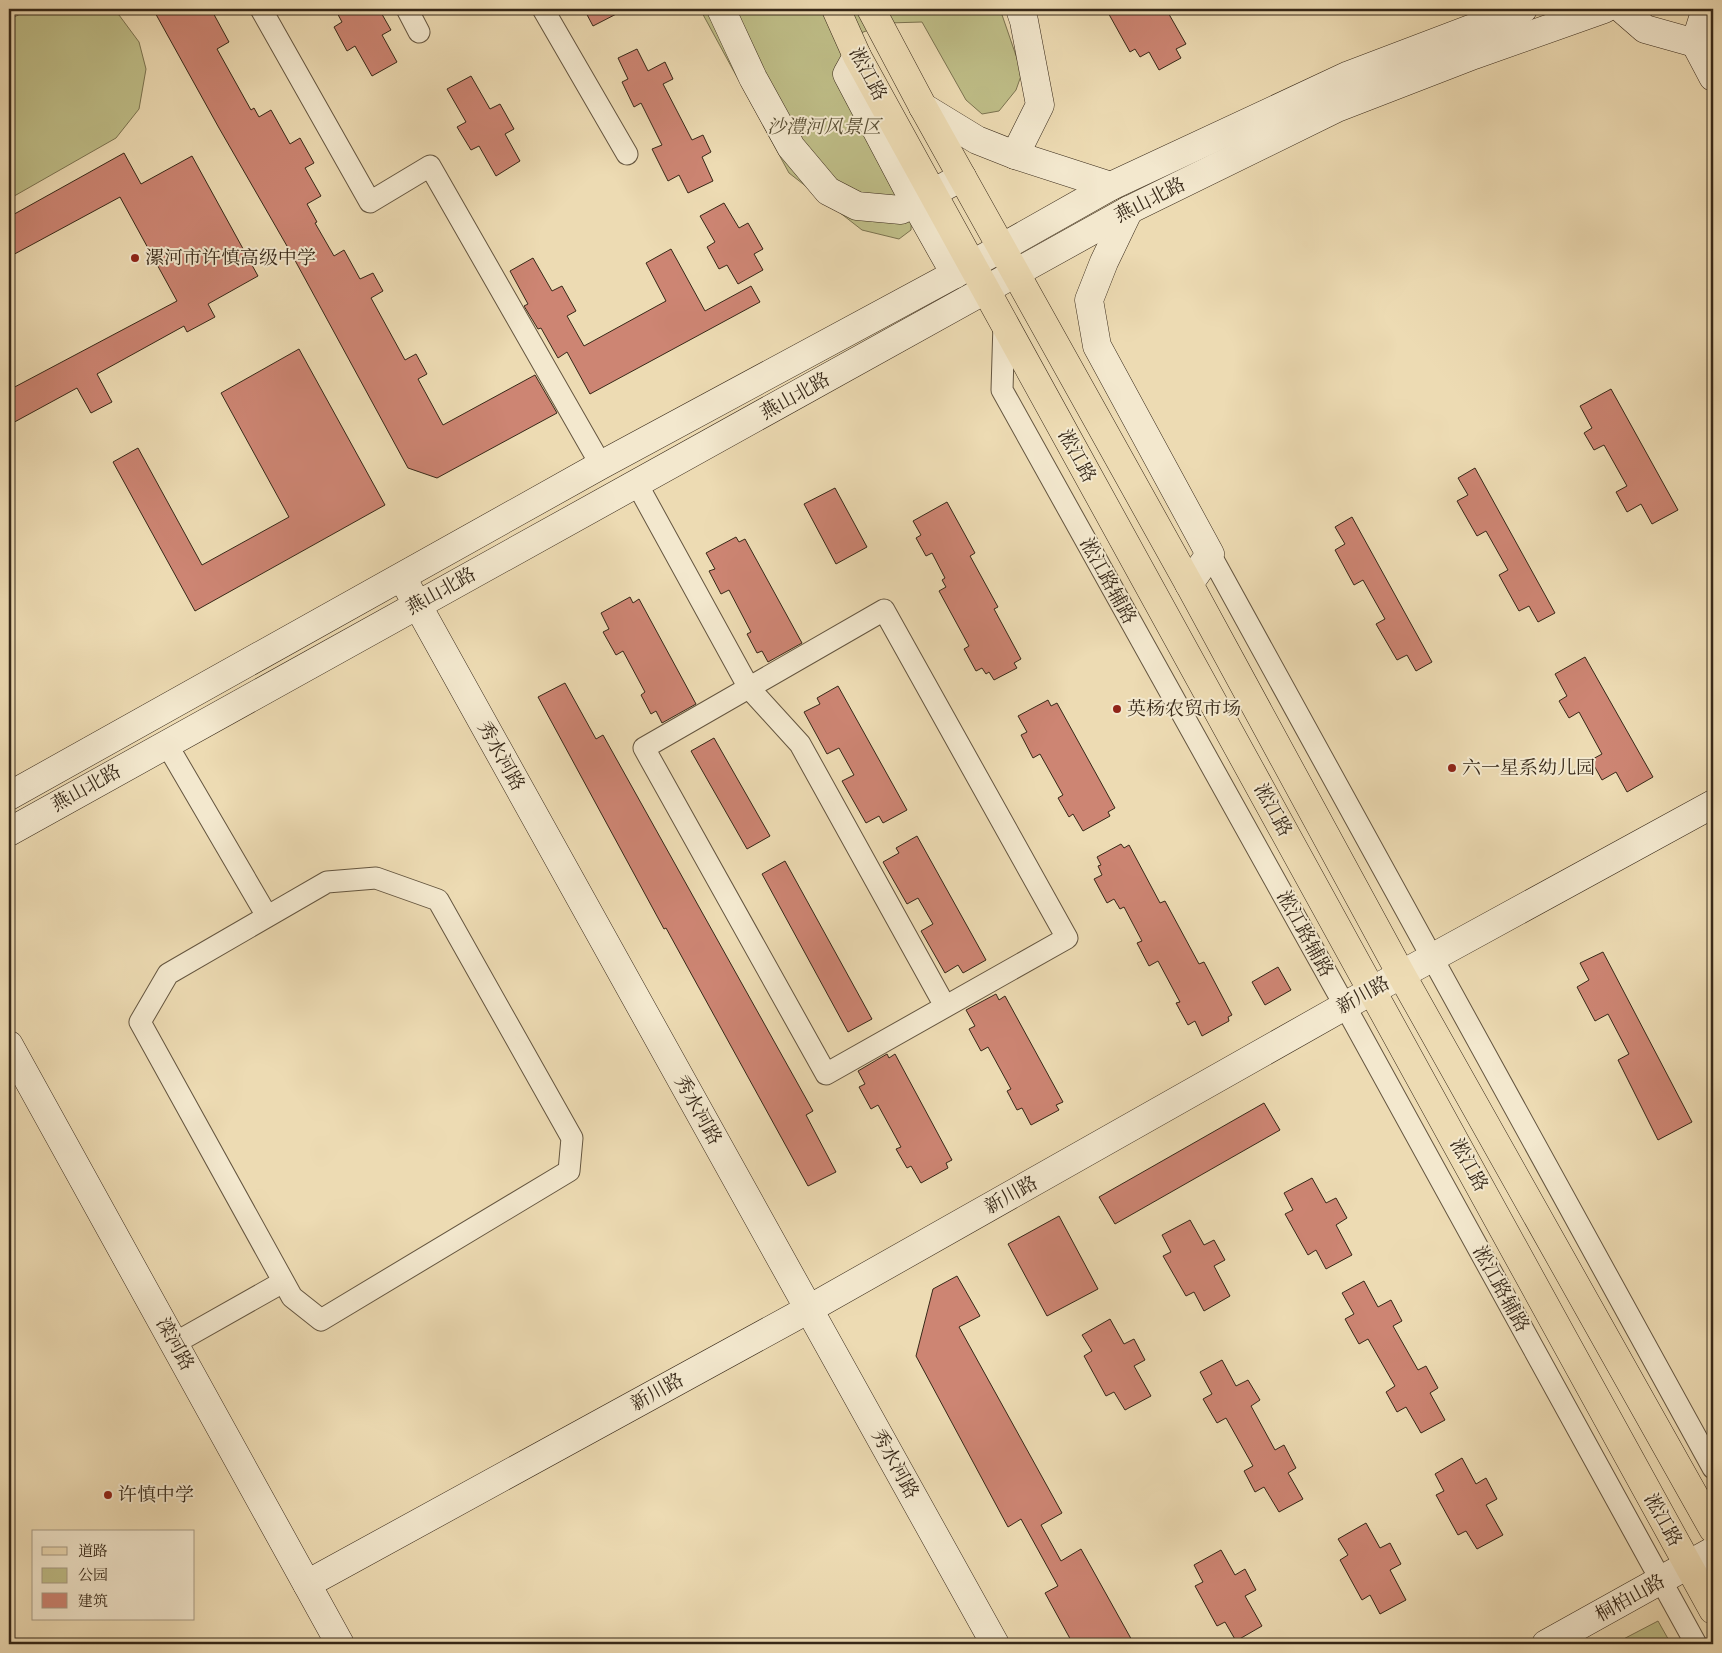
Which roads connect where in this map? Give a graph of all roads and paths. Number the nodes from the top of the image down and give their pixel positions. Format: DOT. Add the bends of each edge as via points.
graph roads {
  1 [pos="261,9"];
  2 [pos="406,9"];
  3 [pos="543,9"];
  4 [pos="721,9"];
  5 [pos="836,9"];
  6 [pos="872,9"];
  7 [pos="1020,9"];
  8 [pos="1523,9"];
  9 [pos="1604,9"];
  10 [pos="1622,9"];
  11 [pos="1706,9"];
  12 [pos="419,32"];
  13 [pos="1695,43"];
  14 [pos="1713,77"];
  15 [pos="923,108"];
  16 [pos="627,154"];
  17 [pos="1015,155"];
  18 [pos="962,177"];
  19 [pos="1111,186"];
  20 [pos="924,198"];
  21 [pos="1129,210"];
  22 [pos="1002,249"];
  23 [pos="964,270"];
  24 [pos="1015,273"];
  25 [pos="986,289"];
  26 [pos="1004,323"];
  27 [pos="601,465"];
  28 [pos="636,484"];
  29 [pos="1210,554"];
  30 [pos="401,576"];
  31 [pos="1189,584"];
  32 [pos="417,604"];
  33 [pos="749,688"];
  34 [pos="166,743"];
  35 [pos="9,796"];
  36 [pos="1713,804"];
  37 [pos="9,832"];
  38 [pos="267,916"];
  39 [pos="1431,958"];
  40 [pos="1401,974"];
  41 [pos="1373,990"];
  42 [pos="945,1006"];
  43 [pos="1345,1006"];
  44 [pos="9,1045"];
  45 [pos="283,1282"];
  46 [pos="809,1308"];
  47 [pos="175,1344"];
  48 [pos="1713,1468"];
  49 [pos="1713,1529"];
  50 [pos="1713,1552"];
  51 [pos="1688,1565"];
  52 [pos="1660,1581"];
  53 [pos="307,1584"];
  54 [pos="1713,1610"];
  55 [pos="340,1644"];
  56 [pos="995,1644"];
  57 [pos="1546,1644"];
  58 [pos="1696,1644"];
  1 -- 27 [label="street" via="370,202 430,166"];
  2 -- 12 [label="street"];
  3 -- 16 [label="street"];
  4 -- 20 [label="street" via="753,78 791,147 828,191 857,206 901,210"];
  5 -- 20 [label="main road, 淞江路"];
  6 -- 15 [label="main road, 淞江路"];
  7 -- 17 [label="street" via="1040,105"];
  8 -- 19 [label="street, 燕山北路" via="1349,75"];
  9 -- 21 [label="street, 燕山北路" via="1337,108"];
  10 -- 13 [label="street" via="1645,29"];
  11 -- 13 [label="street"];
  13 -- 14 [label="street"];
  15 -- 17 [label="street" via="976,140"];
  15 -- 18 [label="main road, 淞江路"];
  17 -- 19 [label="street"];
  18 -- 20 [label="street"];
  18 -- 22 [label="main road, 淞江路"];
  19 -- 22 [label="street, 燕山北路"];
  20 -- 23 [label="main road, 淞江路"];
  21 -- 24 [label="street, 燕山北路"];
  21 -- 29 [label="street" via="1089,300 1097,346"];
  22 -- 23 [label="street, 燕山北路"];
  22 -- 24 [label="main road, 淞江路"];
  23 -- 25 [label="main road, 淞江路"];
  23 -- 27 [label="street, 燕山北路"];
  24 -- 25 [label="street, 燕山北路"];
  24 -- 31 [label="main road, 淞江路"];
  25 -- 26 [label="main road, 淞江路"];
  25 -- 28 [label="street, 燕山北路"];
  26 -- 41 [label="main road, 淞江路"];
  26 -- 43 [label="street, 淞江路辅路" via="1002,390"];
  27 -- 30 [label="street, 燕山北路"];
  28 -- 32 [label="street, 燕山北路"];
  28 -- 33 [label="street"];
  29 -- 31 [label="street"];
  29 -- 39 [label="street"];
  30 -- 32 [label="street, 秀水河路"];
  30 -- 35 [label="street, 燕山北路"];
  31 -- 40 [label="main road, 淞江路"];
  32 -- 34 [label="street, 燕山北路"];
  32 -- 46 [label="street, 秀水河路"];
  33 -- 42 [label="street" via="800,744"];
  33 -- 42 [label="street" via="644,748 826,1074"];
  33 -- 42 [label="street" via="884,610 1067,938"];
  34 -- 37 [label="street, 燕山北路"];
  34 -- 38 [label="street"];
  36 -- 39 [label="street, 新川路"];
  38 -- 45 [label="street" via="168,974 140,1022"];
  38 -- 45 [label="street" via="327,882 376,878 438,900 572,1138 570,1171 321,1320 292,1298"];
  39 -- 40 [label="street, 新川路"];
  39 -- 48 [label="street"];
  40 -- 41 [label="street, 新川路"];
  40 -- 49 [label="main road, 淞江路"];
  41 -- 43 [label="street, 新川路"];
  41 -- 51 [label="main road, 淞江路"];
  43 -- 46 [label="street, 新川路"];
  43 -- 52 [label="street, 淞江路辅路"];
  44 -- 47 [label="street, 滦河路"];
  45 -- 47 [label="street"];
  46 -- 53 [label="street, 新川路"];
  46 -- 56 [label="street, 秀水河路"];
  47 -- 53 [label="street, 滦河路"];
  50 -- 51 [label="street, 桐柏山路"];
  51 -- 52 [label="street, 桐柏山路"];
  51 -- 54 [label="main road, 淞江路"];
  52 -- 57 [label="street, 桐柏山路"];
  52 -- 58 [label="street, 淞江路辅路"];
  53 -- 55 [label="street, 滦河路"];
}
